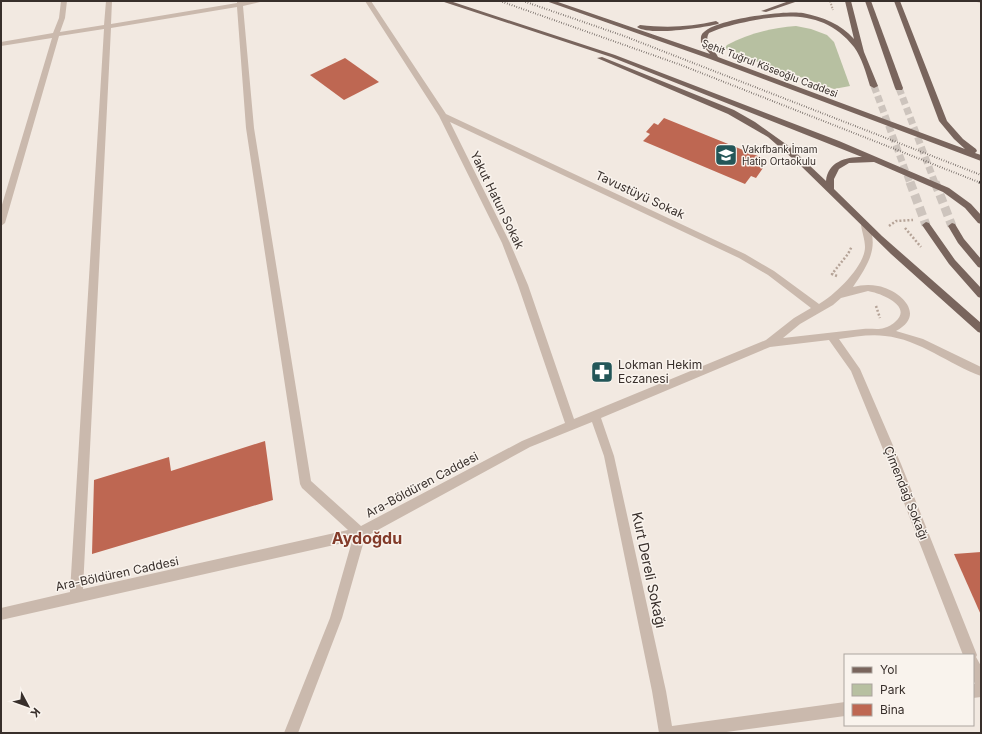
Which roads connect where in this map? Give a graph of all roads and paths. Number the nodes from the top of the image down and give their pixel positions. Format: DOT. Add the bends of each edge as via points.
graph roads {
  1 [pos="64,1"];
  2 [pos="109,1"];
  3 [pos="261,1"];
  4 [pos="368,1"];
  5 [pos="444,1"];
  6 [pos="549,1"];
  7 [pos="795,1"];
  8 [pos="848,1"];
  9 [pos="868,1"];
  10 [pos="897,1"];
  11 [pos="240,3"];
  12 [pos="623,25"];
  13 [pos="108,27"];
  14 [pos="56,36"];
  15 [pos="564,41"];
  16 [pos="1,44"];
  17 [pos="861,52"];
  18 [pos="720,60"];
  19 [pos="874,86"];
  20 [pos="899,88"];
  21 [pos="443,116"];
  22 [pos="981,157"];
  23 [pos="882,162"];
  24 [pos="830,188"];
  25 [pos="981,221"];
  26 [pos="1,223"];
  27 [pos="864,225"];
  28 [pos="926,225"];
  29 [pos="952,226"];
  30 [pos="981,265"];
  31 [pos="840,294"];
  32 [pos="981,294"];
  33 [pos="819,309"];
  34 [pos="981,330"];
  35 [pos="886,332"];
  36 [pos="831,336"];
  37 [pos="769,343"];
  38 [pos="981,372"];
  39 [pos="595,416"];
  40 [pos="571,426"];
  41 [pos="360,533"];
  42 [pos="76,596"];
  43 [pos="1,614"];
  44 [pos="970,654"];
  45 [pos="974,665"];
  46 [pos="981,683"];
  47 [pos="844,708"];
  48 [pos="292,733"];
  49 [pos="667,733"];
  1 -- 14 [label="street"];
  2 -- 13 [label="street"];
  3 -- 11 [label="street"];
  4 -- 21 [label="street, Yakut Hatun Sokak"];
  5 -- 15 [label="main road"];
  6 -- 12 [label="main road, Şehit Tuğrul Köseoğlu Caddesi"];
  7 -- 12 [label="main road" via="698,26 658,29"];
  8 -- 17 [label="main road"];
  9 -- 20 [label="main road"];
  10 -- 22 [label="main road" via="943,121 963,144"];
  11 -- 13 [label="street"];
  11 -- 41 [label="street" via="250,128 306,484"];
  12 -- 18 [label="main road, Şehit Tuğrul Köseoğlu Caddesi"];
  13 -- 14 [label="street"];
  13 -- 42 [label="street"];
  14 -- 16 [label="street"];
  14 -- 26 [label="street"];
  15 -- 23 [label="main road" via="642,67"];
  15 -- 24 [label="main road" via="638,75 748,120 786,146"];
  17 -- 18 [label="main road" via="850,37 833,25 813,18 785,14 730,24 708,31 704,36 704,43"];
  17 -- 19 [label="main road"];
  18 -- 22 [label="main road, Şehit Tuğrul Köseoğlu Caddesi"];
  21 -- 33 [label="street, Tavustüyü Sokak" via="742,256 771,273"];
  21 -- 40 [label="street, Yakut Hatun Sokak" via="506,243"];
  23 -- 24 [label="main road" via="861,159 844,162 830,175"];
  23 -- 25 [label="main road" via="952,194 968,206"];
  24 -- 27 [label="main road"];
  27 -- 31 [label="street, Ara-Böldüren Caddesi" via="869,248 867,256 850,284"];
  27 -- 34 [label="main road"];
  28 -- 32 [label="main road" via="952,262"];
  29 -- 30 [label="main road"];
  31 -- 33 [label="street, Ara-Böldüren Caddesi"];
  31 -- 35 [label="street" via="868,288 885,292 898,300 906,311 906,316 900,325"];
  33 -- 37 [label="street, Ara-Böldüren Caddesi" via="783,331"];
  35 -- 36 [label="street, Ara-Böldüren Caddesi"];
  35 -- 38 [label="street, Ara-Böldüren Caddesi" via="920,342"];
  36 -- 37 [label="street, Ara-Böldüren Caddesi"];
  36 -- 44 [label="street, Çimendağ Sokağı" via="855,369"];
  37 -- 39 [label="street, Ara-Böldüren Caddesi"];
  39 -- 40 [label="street, Ara-Böldüren Caddesi"];
  39 -- 49 [label="street, Kurt Dereli Sokağı" via="609,456"];
  40 -- 41 [label="street, Ara-Böldüren Caddesi" via="526,444"];
  41 -- 42 [label="street, Ara-Böldüren Caddesi"];
  41 -- 48 [label="street" via="336,618"];
  42 -- 43 [label="street, Ara-Böldüren Caddesi"];
  45 -- 46 [label="street"];
  47 -- 49 [label="street"];
}
